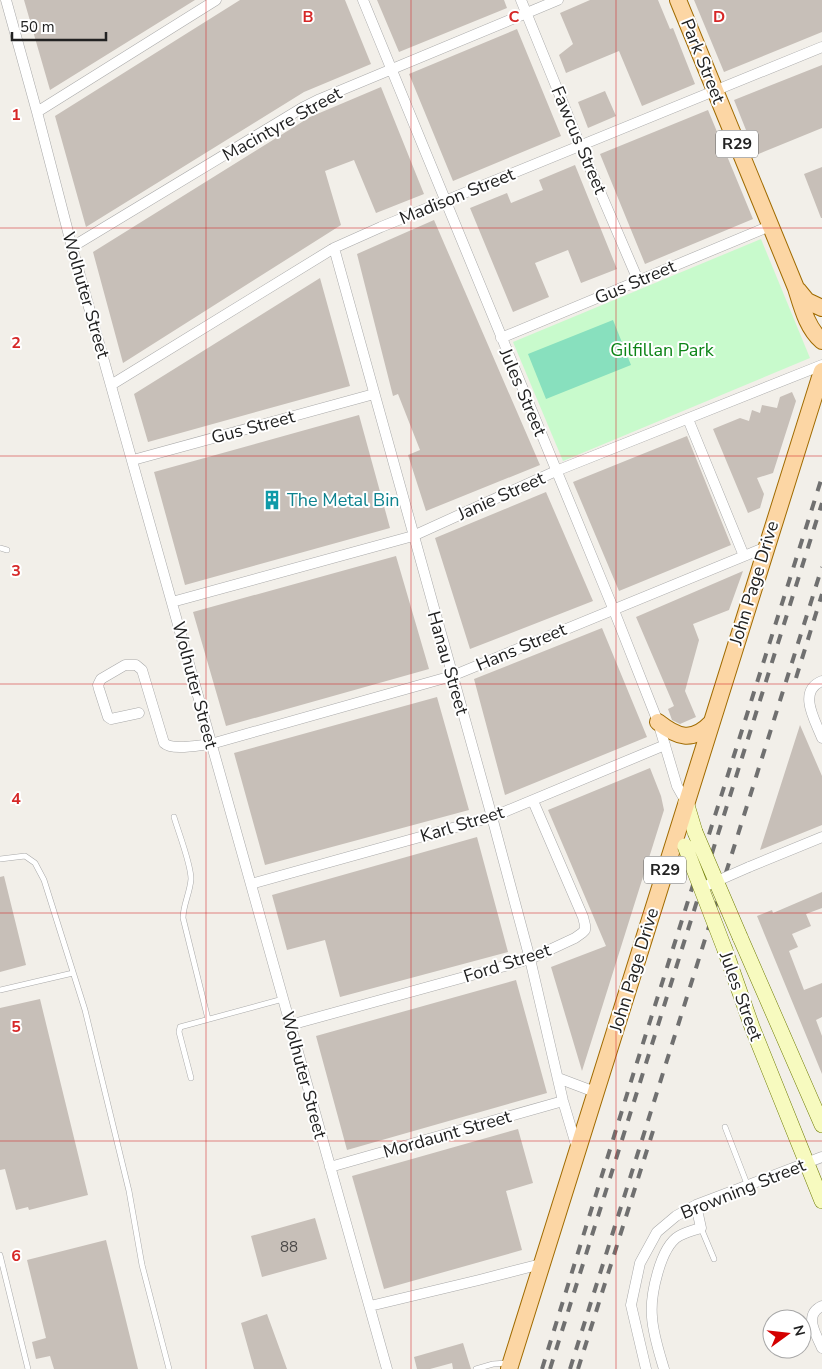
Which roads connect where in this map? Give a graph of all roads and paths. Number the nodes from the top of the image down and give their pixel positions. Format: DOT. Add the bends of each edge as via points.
graph roads {
  1 [pos="6,0"];
  2 [pos="216,0"];
  3 [pos="363,0"];
  4 [pos="521,0"];
  5 [pos="558,0"];
  6 [pos="678,0"];
  7 [pos="526,13"];
  8 [pos="822,47"];
  9 [pos="391,70"];
  10 [pos="715,91"];
  11 [pos="37,112"];
  12 [pos="580,145"];
  13 [pos="445,202"];
  14 [pos="770,226"];
  15 [pos="72,247"];
  16 [pos="334,248"];
  17 [pos="638,280"];
  18 [pos="796,288"];
  19 [pos="822,308"];
  20 [pos="501,338"];
  21 [pos="822,341"];
  22 [pos="822,365"];
  23 [pos="822,371"];
  24 [pos="112,384"];
  25 [pos="374,394"];
  26 [pos="688,419"];
  27 [pos="133,460"];
  28 [pos="556,471"];
  29 [pos="413,536"];
  30 [pos="766,547"];
  31 [pos="0,548"];
  32 [pos="7,550"];
  33 [pos="744,556"];
  34 [pos="172,602"];
  35 [pos="613,608"];
  36 [pos="452,676"];
  37 [pos="822,681"];
  38 [pos="139,713"];
  39 [pos="658,722"];
  40 [pos="711,723"];
  41 [pos="822,738"];
  42 [pos="211,744"];
  43 [pos="665,745"];
  44 [pos="677,786"];
  45 [pos="534,801"];
  46 [pos="686,802"];
  47 [pos="174,817"];
  48 [pos="492,817"];
  49 [pos="679,823"];
  50 [pos="822,837"];
  51 [pos="0,859"];
  52 [pos="715,882"];
  53 [pos="251,884"];
  54 [pos="701,888"];
  55 [pos="530,959"];
  56 [pos="73,973"];
  57 [pos="0,990"];
  58 [pos="283,999"];
  59 [pos="776,1018"];
  60 [pos="208,1019"];
  61 [pos="290,1025"];
  62 [pos="752,1027"];
  63 [pos="191,1078"];
  64 [pos="558,1078"];
  65 [pos="595,1092"];
  66 [pos="563,1101"];
  67 [pos="822,1125"];
  68 [pos="725,1127"];
  69 [pos="577,1148"];
  70 [pos="822,1157"];
  71 [pos="807,1164"];
  72 [pos="330,1167"];
  73 [pos="747,1184"];
  74 [pos="822,1201"];
  75 [pos="696,1205"];
  76 [pos="701,1228"];
  77 [pos="0,1255"];
  78 [pos="714,1258"];
  79 [pos="542,1264"];
  80 [pos="370,1306"];
  81 [pos="822,1306"];
  82 [pos="822,1348"];
  83 [pos="510,1366"];
  84 [pos="488,1367"];
  85 [pos="28,1369"];
  86 [pos="169,1369"];
  87 [pos="387,1369"];
  88 [pos="476,1369"];
  89 [pos="646,1369"];
  90 [pos="664,1369"];
  1 -- 11 [label="street, Wolhuter Street"];
  2 -- 11 [label="street"];
  3 -- 9 [label="street, Jules Street"];
  4 -- 7 [label="street, Fawcus Street"];
  5 -- 7 [label="street, Macintyre Street"];
  6 -- 10 [label="main road, Park Street / R29"];
  7 -- 9 [label="street, Macintyre Street"];
  7 -- 12 [label="street, Fawcus Street"];
  8 -- 10 [label="street, Madison Street"];
  9 -- 13 [label="street, Jules Street"];
  9 -- 15 [label="street, Macintyre Street" via="302,108"];
  10 -- 12 [label="street, Madison Street"];
  10 -- 14 [label="main road, Park Street / R29"];
  11 -- 15 [label="street, Wolhuter Street"];
  12 -- 13 [label="street, Madison Street"];
  12 -- 17 [label="street, Fawcus Street"];
  13 -- 16 [label="street, Madison Street"];
  13 -- 20 [label="street, Jules Street"];
  14 -- 17 [label="street, Gus Street"];
  14 -- 18 [label="main road, Park Street / R29"];
  15 -- 24 [label="street, Wolhuter Street"];
  16 -- 24 [label="street, Madison Street"];
  16 -- 25 [label="street, Hanau Street"];
  17 -- 20 [label="street, Gus Street"];
  18 -- 19 [label="main road, Park Street / R29" via="807,301"];
  18 -- 21 [label="main road, Park Street / R29" via="808,323"];
  20 -- 28 [label="street, Jules Street"];
  22 -- 26 [label="street, Janie Street"];
  23 -- 30 [label="main road, John Page Drive / R29"];
  24 -- 27 [label="street, Wolhuter Street"];
  25 -- 27 [label="street, Gus Street"];
  25 -- 29 [label="street, Hanau Street"];
  26 -- 28 [label="street, Janie Street"];
  26 -- 33 [label="street"];
  27 -- 34 [label="street, Wolhuter Street"];
  28 -- 29 [label="street, Janie Street"];
  28 -- 35 [label="street, Jules Street"];
  29 -- 34 [label="street, Janie Street"];
  29 -- 36 [label="street, Hanau Street"];
  30 -- 33 [label="street, Hans Street"];
  30 -- 40 [label="main road, John Page Drive / R29"];
  31 -- 32 [label="lane"];
  33 -- 35 [label="street, Hans Street"];
  34 -- 42 [label="street, Wolhuter Street"];
  35 -- 36 [label="street, Hans Street"];
  35 -- 39 [label="street, Jules Street"];
  36 -- 42 [label="street, Hans Street"];
  36 -- 48 [label="street, Hanau Street"];
  37 -- 41 [label="street" via="808,694"];
  38 -- 42 [label="street, Hans Street" via="110,719 98,685 101,679 125,665 136,665 142,670 164,743 169,747"];
  39 -- 40 [label="main road" via="674,734 684,736 704,730"];
  39 -- 43 [label="street, Jules Street"];
  40 -- 46 [label="main road, John Page Drive / R29"];
  42 -- 53 [label="street, Wolhuter Street"];
  43 -- 44 [label="street, Jules Street"];
  43 -- 45 [label="street, Karl Street"];
  44 -- 46 [label="street, Jules Street"];
  44 -- 49 [label="street, Jules Street"];
  45 -- 48 [label="street, Karl Street"];
  45 -- 55 [label="street, Ford Street" via="586,925 575,938"];
  46 -- 49 [label="main road, John Page Drive / R29"];
  46 -- 52 [label="main road, Jules Street, bridge"];
  47 -- 60 [label="lane" via="191,881 183,918"];
  48 -- 53 [label="street, Karl Street"];
  48 -- 55 [label="street, Hanau Street"];
  49 -- 54 [label="main road, Jules Street, bridge"];
  49 -- 65 [label="main road, John Page Drive / R29"];
  50 -- 52 [label="street, bridge"];
  51 -- 56 [label="lane" via="24,856 35,863 44,880"];
  52 -- 54 [label="street, bridge"];
  52 -- 59 [label="main road, Jules Street, bridge"];
  53 -- 58 [label="street, Wolhuter Street"];
  54 -- 62 [label="main road, Jules Street, bridge"];
  55 -- 61 [label="street, Ford Street"];
  55 -- 64 [label="street, Hanau Street"];
  56 -- 57 [label="lane"];
  56 -- 86 [label="lane" via="109,1106 142,1265"];
  58 -- 60 [label="lane"];
  58 -- 61 [label="street, Wolhuter Street"];
  59 -- 62 [label="main road"];
  59 -- 67 [label="main road, Jules Street"];
  60 -- 63 [label="lane" via="180,1027"];
  61 -- 72 [label="street, Wolhuter Street"];
  62 -- 71 [label="main road, Jules Street"];
  64 -- 65 [label="street"];
  64 -- 66 [label="street, Hanau Street"];
  65 -- 69 [label="main road, John Page Drive / R29"];
  66 -- 69 [label="street, Hanau Street"];
  66 -- 72 [label="street, Mordaunt Street"];
  68 -- 73 [label="lane"];
  69 -- 79 [label="main road, John Page Drive / R29"];
  70 -- 71 [label="street, Browning Street"];
  71 -- 73 [label="street, Browning Street"];
  71 -- 74 [label="main road, Jules Street"];
  72 -- 80 [label="street, Wolhuter Street"];
  73 -- 75 [label="street, Browning Street"];
  75 -- 76 [label="street"];
  75 -- 89 [label="street, Browning Street" via="665,1224 652,1239 640,1263 631,1305"];
  76 -- 78 [label="lane"];
  76 -- 90 [label="street" via="679,1236 668,1245 661,1259 651,1315"];
  77 -- 85 [label="lane"];
  79 -- 80 [label="street"];
  79 -- 83 [label="main road, John Page Drive / R29"];
  80 -- 87 [label="street, Wolhuter Street"];
  81 -- 82 [label="street" via="813,1313 811,1321"];
  83 -- 84 [label="lane" via="501,1362"];
  84 -- 88 [label="lane"];
}
